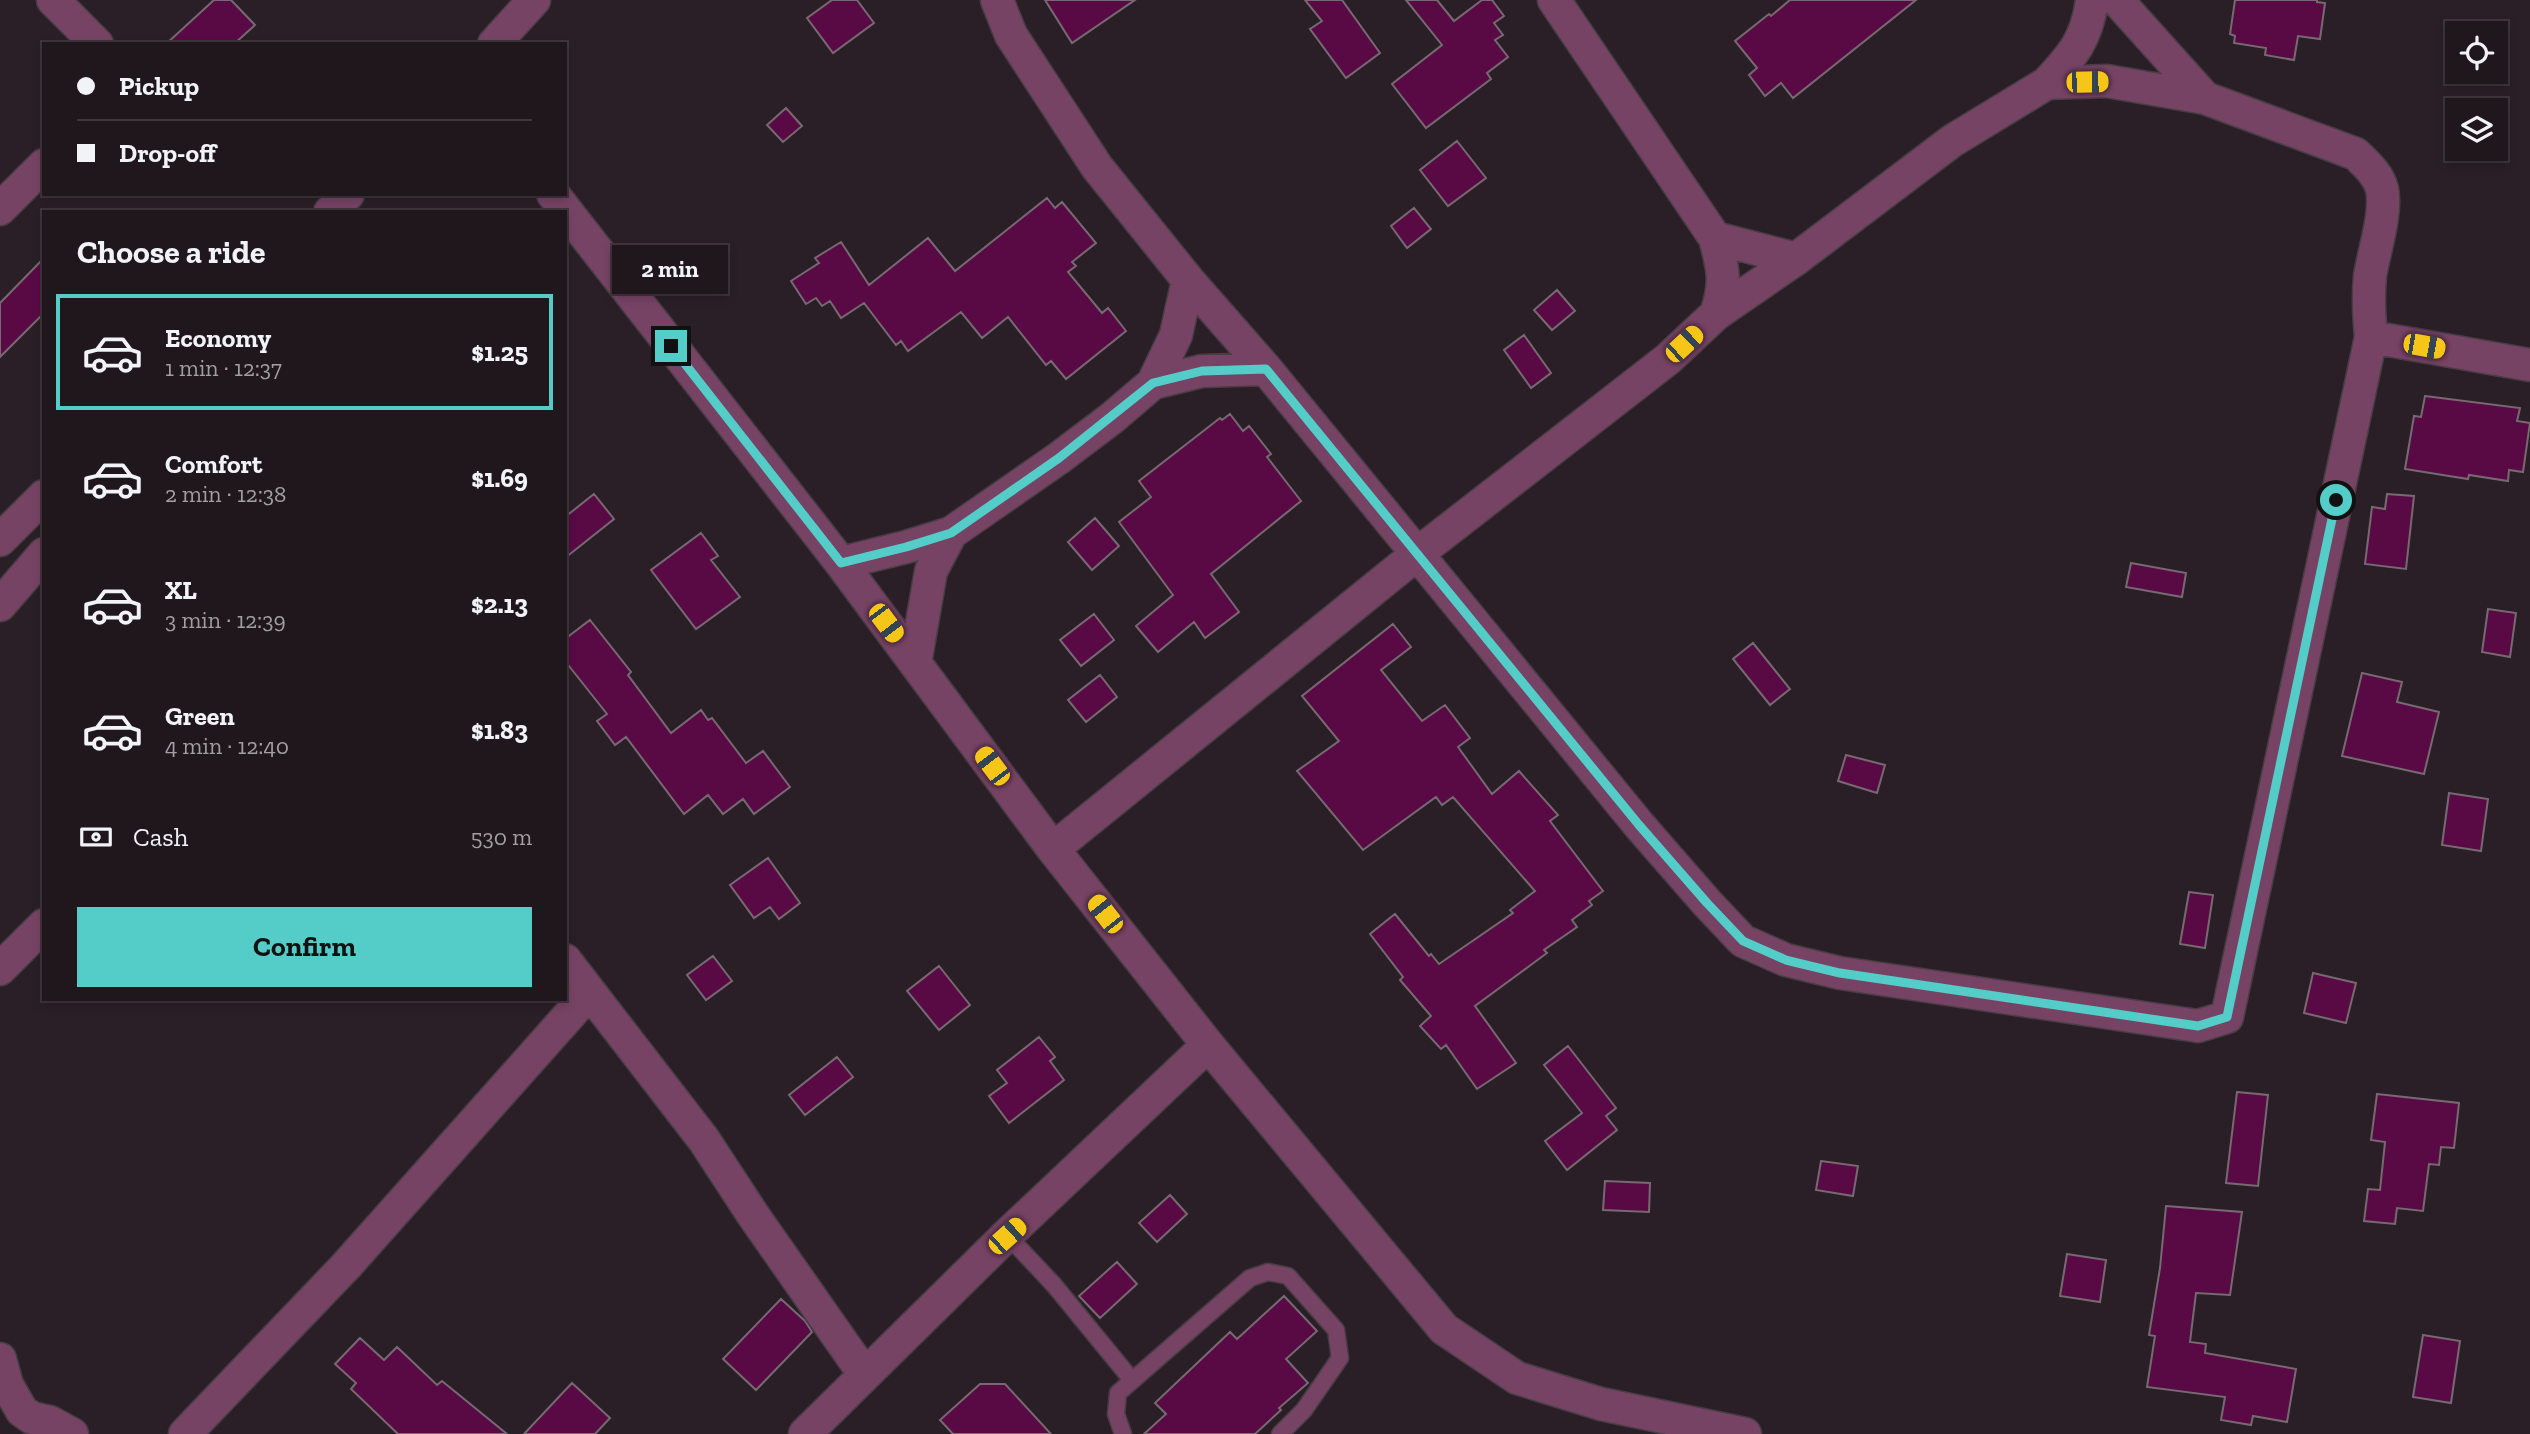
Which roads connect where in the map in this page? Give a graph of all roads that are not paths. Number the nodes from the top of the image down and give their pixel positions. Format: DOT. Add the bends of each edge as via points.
graph roads {
  1 [pos="53,0"];
  2 [pos="534,0"];
  3 [pos="997,0"];
  4 [pos="1554,0"];
  5 [pos="2092,0"];
  6 [pos="2117,0"];
  7 [pos="95,42"];
  8 [pos="496,42"];
  9 [pos="2046,83"];
  10 [pos="2205,98"];
  11 [pos="42,167"];
  12 [pos="346,196"];
  13 [pos="555,196"];
  14 [pos="0,209"];
  15 [pos="332,210"];
  16 [pos="565,210"];
  17 [pos="567,212"];
  18 [pos="1715,238"];
  19 [pos="1796,259"];
  20 [pos="1188,280"];
  21 [pos="1716,314"];
  22 [pos="2371,337"];
  23 [pos="2530,365"];
  24 [pos="1266,369"];
  25 [pos="1153,383"];
  26 [pos="42,498"];
  27 [pos="951,533"];
  28 [pos="0,540"];
  29 [pos="1416,554"];
  30 [pos="42,556"];
  31 [pos="841,563"];
  32 [pos="0,605"];
  33 [pos="915,663"];
  34 [pos="1053,849"];
  35 [pos="42,927"];
  36 [pos="567,963"];
  37 [pos="0,969"];
  38 [pos="589,993"];
  39 [pos="1208,1045"];
  40 [pos="1007,1236"];
  41 [pos="0,1359"];
  42 [pos="865,1375"];
  43 [pos="1131,1379"];
  44 [pos="72,1434"];
  45 [pos="185,1434"];
  46 [pos="806,1434"];
  47 [pos="1123,1434"];
  48 [pos="1280,1434"];
  49 [pos="1745,1434"];
  1 -- 7 [label="street"];
  2 -- 8 [label="street"];
  3 -- 20 [label="street" via="1011,35 1097,167"];
  4 -- 18 [label="street"];
  5 -- 9 [label="street" via="2089,24 2071,57"];
  6 -- 10 [label="street"];
  9 -- 10 [label="street" via="2107,81"];
  9 -- 19 [label="street" via="1952,141"];
  10 -- 22 [label="street" via="2356,154 2374,172 2382,189 2382,209 2370,277"];
  11 -- 14 [label="street"];
  12 -- 15 [label="street"];
  13 -- 16 [label="street"];
  17 -- 31 [label="street"];
  18 -- 19 [label="street"];
  18 -- 21 [label="street" via="1724,271"];
  19 -- 21 [label="street"];
  20 -- 24 [label="street"];
  20 -- 25 [label="street" via="1176,335"];
  21 -- 29 [label="street" via="1668,359"];
  22 -- 23 [label="street"];
  22 -- 29 [label="street" via="2227,1017 2198,1026 1840,973 1786,960 1743,941 1639,825"];
  24 -- 25 [label="street" via="1202,371"];
  24 -- 29 [label="street"];
  25 -- 27 [label="street" via="1059,458"];
  26 -- 28 [label="street"];
  27 -- 31 [label="street"];
  27 -- 33 [label="street" via="931,571"];
  29 -- 34 [label="street"];
  30 -- 32 [label="street"];
  31 -- 33 [label="street"];
  33 -- 34 [label="street"];
  34 -- 39 [label="street"];
  35 -- 37 [label="street"];
  36 -- 38 [label="street"];
  38 -- 42 [label="street" via="704,1140"];
  38 -- 45 [label="street" via="346,1266"];
  39 -- 40 [label="street"];
  39 -- 49 [label="street" via="1444,1329 1517,1378 1601,1404"];
  40 -- 42 [label="street"];
  40 -- 43 [label="lane"];
  41 -- 44 [label="street" via="7,1385 22,1411"];
  42 -- 46 [label="street"];
  43 -- 47 [label="lane" via="1118,1393 1116,1414"];
  43 -- 48 [label="lane" via="1250,1278 1268,1272 1288,1276 1336,1330 1340,1358 1304,1410"];
}
